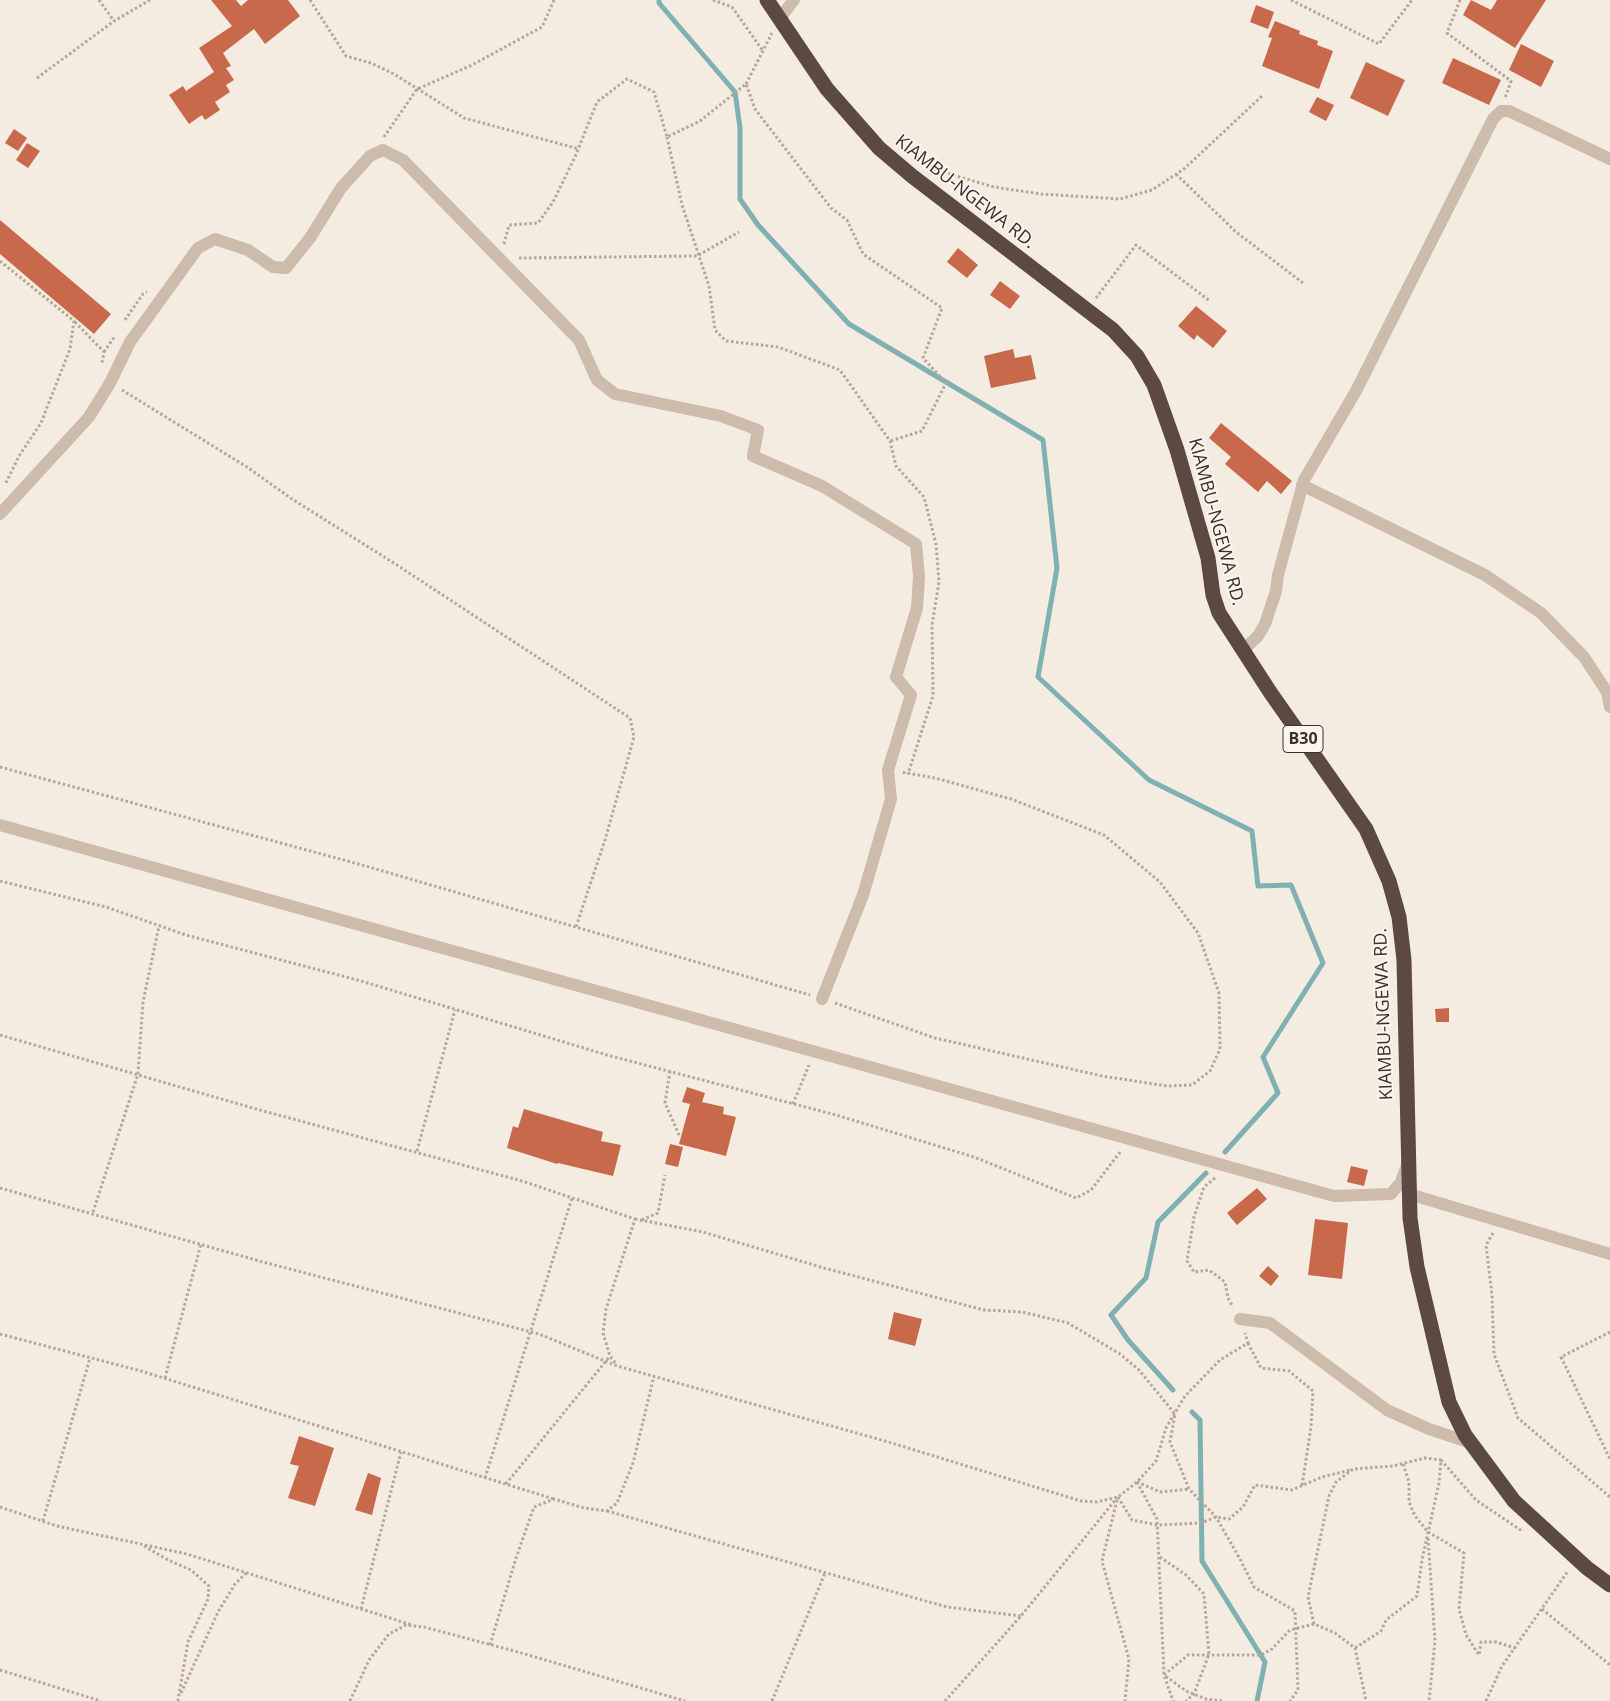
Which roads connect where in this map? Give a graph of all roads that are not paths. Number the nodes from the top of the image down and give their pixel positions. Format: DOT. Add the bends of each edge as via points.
graph roads {
  1 [pos="768,0"];
  2 [pos="794,0"];
  3 [pos="780,18"];
  4 [pos="1610,159"];
  5 [pos="1302,485"];
  6 [pos="0,514"];
  7 [pos="1242,651"];
  8 [pos="1610,707"];
  9 [pos="0,825"];
  10 [pos="822,999"];
  11 [pos="1408,1160"];
  12 [pos="1410,1194"];
  13 [pos="1610,1254"];
  14 [pos="1240,1319"];
  15 [pos="1471,1443"];
  16 [pos="1610,1585"];
  1 -- 3 [label="highway, KIAMBU-NGEWA RD. / B30"];
  2 -- 3 [label="street"];
  3 -- 7 [label="highway, KIAMBU-NGEWA RD. / B30" via="827,89 879,148 1113,330 1137,356 1154,385 1177,450 1205,549 1213,595"];
  4 -- 5 [label="street" via="1509,111 1501,111 1493,119 1356,391"];
  5 -- 7 [label="street" via="1265,624"];
  5 -- 8 [label="street" via="1485,575 1541,612 1584,657 1607,692"];
  6 -- 10 [label="street" via="89,417 130,342 198,248 215,239 248,250 272,267 286,268 310,238 341,188 370,156 384,150 403,160 579,340 597,380 615,394 721,416 758,430 754,456 822,486 916,544 917,608 896,678 911,695 888,770 891,799 863,895"];
  7 -- 11 [label="highway, KIAMBU-NGEWA RD. / B30" via="1366,829 1389,881 1399,917 1404,960"];
  9 -- 11 [label="street" via="1334,1196 1391,1194 1401,1182"];
  11 -- 12 [label="highway, KIAMBU-NGEWA RD. / B30"];
  12 -- 13 [label="street"];
  12 -- 15 [label="highway, KIAMBU-NGEWA RD. / B30" via="1417,1267 1449,1402"];
  14 -- 15 [label="street" via="1270,1323 1387,1410"];
  15 -- 16 [label="highway, KIAMBU-NGEWA RD. / B30" via="1514,1501"];
}
